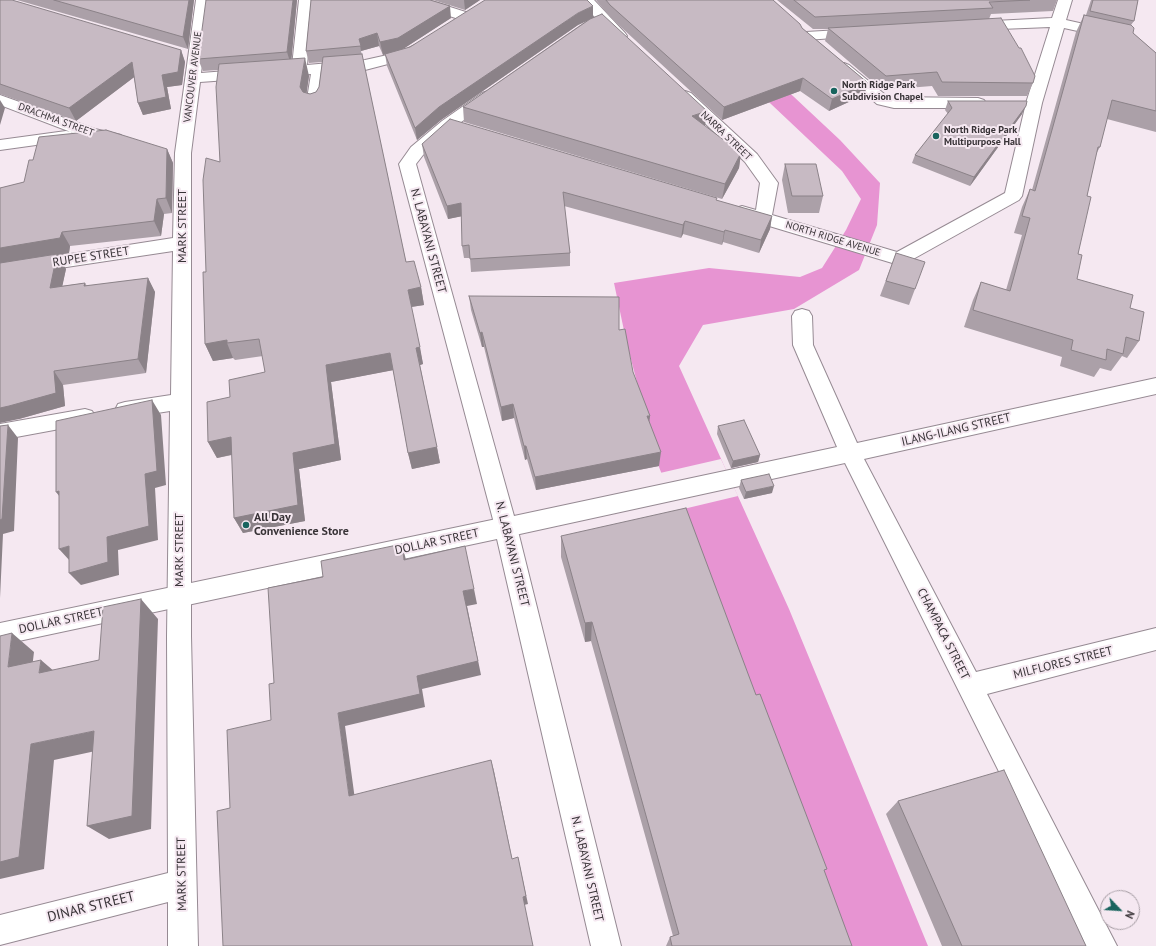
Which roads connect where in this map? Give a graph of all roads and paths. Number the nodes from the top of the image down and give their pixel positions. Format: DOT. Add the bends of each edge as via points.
graph roads {
  1 [pos="204,0"];
  2 [pos="306,0"];
  3 [pos="413,0"];
  4 [pos="586,0"];
  5 [pos="1065,0"];
  6 [pos="480,9"];
  7 [pos="467,17"];
  8 [pos="1058,22"];
  9 [pos="795,25"];
  10 [pos="453,26"];
  11 [pos="964,27"];
  12 [pos="869,32"];
  13 [pos="806,36"];
  14 [pos="426,42"];
  15 [pos="633,47"];
  16 [pos="824,51"];
  17 [pos="181,54"];
  18 [pos="195,58"];
  19 [pos="836,61"];
  20 [pos="1156,63"];
  21 [pos="319,69"];
  22 [pos="299,71"];
  23 [pos="193,78"];
  24 [pos="672,84"];
  25 [pos="500,88"];
  26 [pos="0,100"];
  27 [pos="994,103"];
  28 [pos="1018,103"];
  29 [pos="1034,103"];
  30 [pos="314,105"];
  31 [pos="90,133"];
  32 [pos="129,142"];
  33 [pos="0,145"];
  34 [pos="175,152"];
  35 [pos="724,206"];
  36 [pos="763,218"];
  37 [pos="183,243"];
  38 [pos="0,271"];
  39 [pos="802,316"];
  40 [pos="1156,386"];
  41 [pos="181,401"];
  42 [pos="0,432"];
  43 [pos="851,454"];
  44 [pos="756,474"];
  45 [pos="506,527"];
  46 [pos="180,596"];
  47 [pos="0,634"];
  48 [pos="1156,639"];
  49 [pos="969,686"];
  50 [pos="182,884"];
  51 [pos="0,930"];
  52 [pos="183,946"];
  53 [pos="606,946"];
  54 [pos="1102,946"];
  1 -- 18 [label="street, VANCOUVER AVENUE"];
  2 -- 22 [label="street"];
  3 -- 7 [label="street"];
  4 -- 15 [label="street" via="598,24"];
  5 -- 8 [label="street, NORTH RIDGE AVENUE"];
  6 -- 7 [label="street"];
  7 -- 10 [label="street"];
  8 -- 11 [label="street"];
  8 -- 20 [label="street" via="1128,38"];
  8 -- 29 [label="street, NORTH RIDGE AVENUE"];
  9 -- 13 [label="street"];
  12 -- 13 [label="street"];
  13 -- 16 [label="street"];
  14 -- 21 [label="street" via="406,55 365,65"];
  17 -- 18 [label="street"];
  18 -- 23 [label="street, VANCOUVER AVENUE"];
  19 -- 27 [label="street" via="883,101"];
  21 -- 22 [label="street"];
  21 -- 30 [label="street"];
  22 -- 23 [label="street"];
  23 -- 34 [label="street, VANCOUVER AVENUE"];
  24 -- 36 [label="street, NARRA STREET" via="751,158 769,183"];
  25 -- 45 [label="street, N. LABAYANI STREET" via="456,127 417,150 407,164"];
  26 -- 31 [label="street, DRACHMA STREET"];
  28 -- 29 [label="street"];
  29 -- 36 [label="street, NORTH RIDGE AVENUE" via="1013,196 900,259"];
  31 -- 32 [label="street, DRACHMA STREET"];
  31 -- 33 [label="street"];
  34 -- 37 [label="street, MARK STREET"];
  35 -- 36 [label="street, NORTH RIDGE AVENUE"];
  37 -- 38 [label="street, RUPEE STREET"];
  37 -- 41 [label="street, MARK STREET"];
  39 -- 43 [label="street, CHAMPACA STREET" via="803,345"];
  40 -- 43 [label="street, ILANG-ILANG STREET"];
  41 -- 42 [label="street"];
  41 -- 46 [label="street, MARK STREET"];
  43 -- 44 [label="street, ILANG-ILANG STREET"];
  43 -- 49 [label="street, CHAMPACA STREET"];
  44 -- 45 [label="street, DOLLAR STREET"];
  45 -- 46 [label="street, DOLLAR STREET"];
  45 -- 53 [label="street, N. LABAYANI STREET"];
  46 -- 47 [label="street, DOLLAR STREET"];
  46 -- 50 [label="street, MARK STREET"];
  48 -- 49 [label="street, MILFLORES STREET"];
  49 -- 54 [label="street, CHAMPACA STREET"];
  50 -- 51 [label="street, DINAR STREET"];
  50 -- 52 [label="street, MARK STREET"];
}
